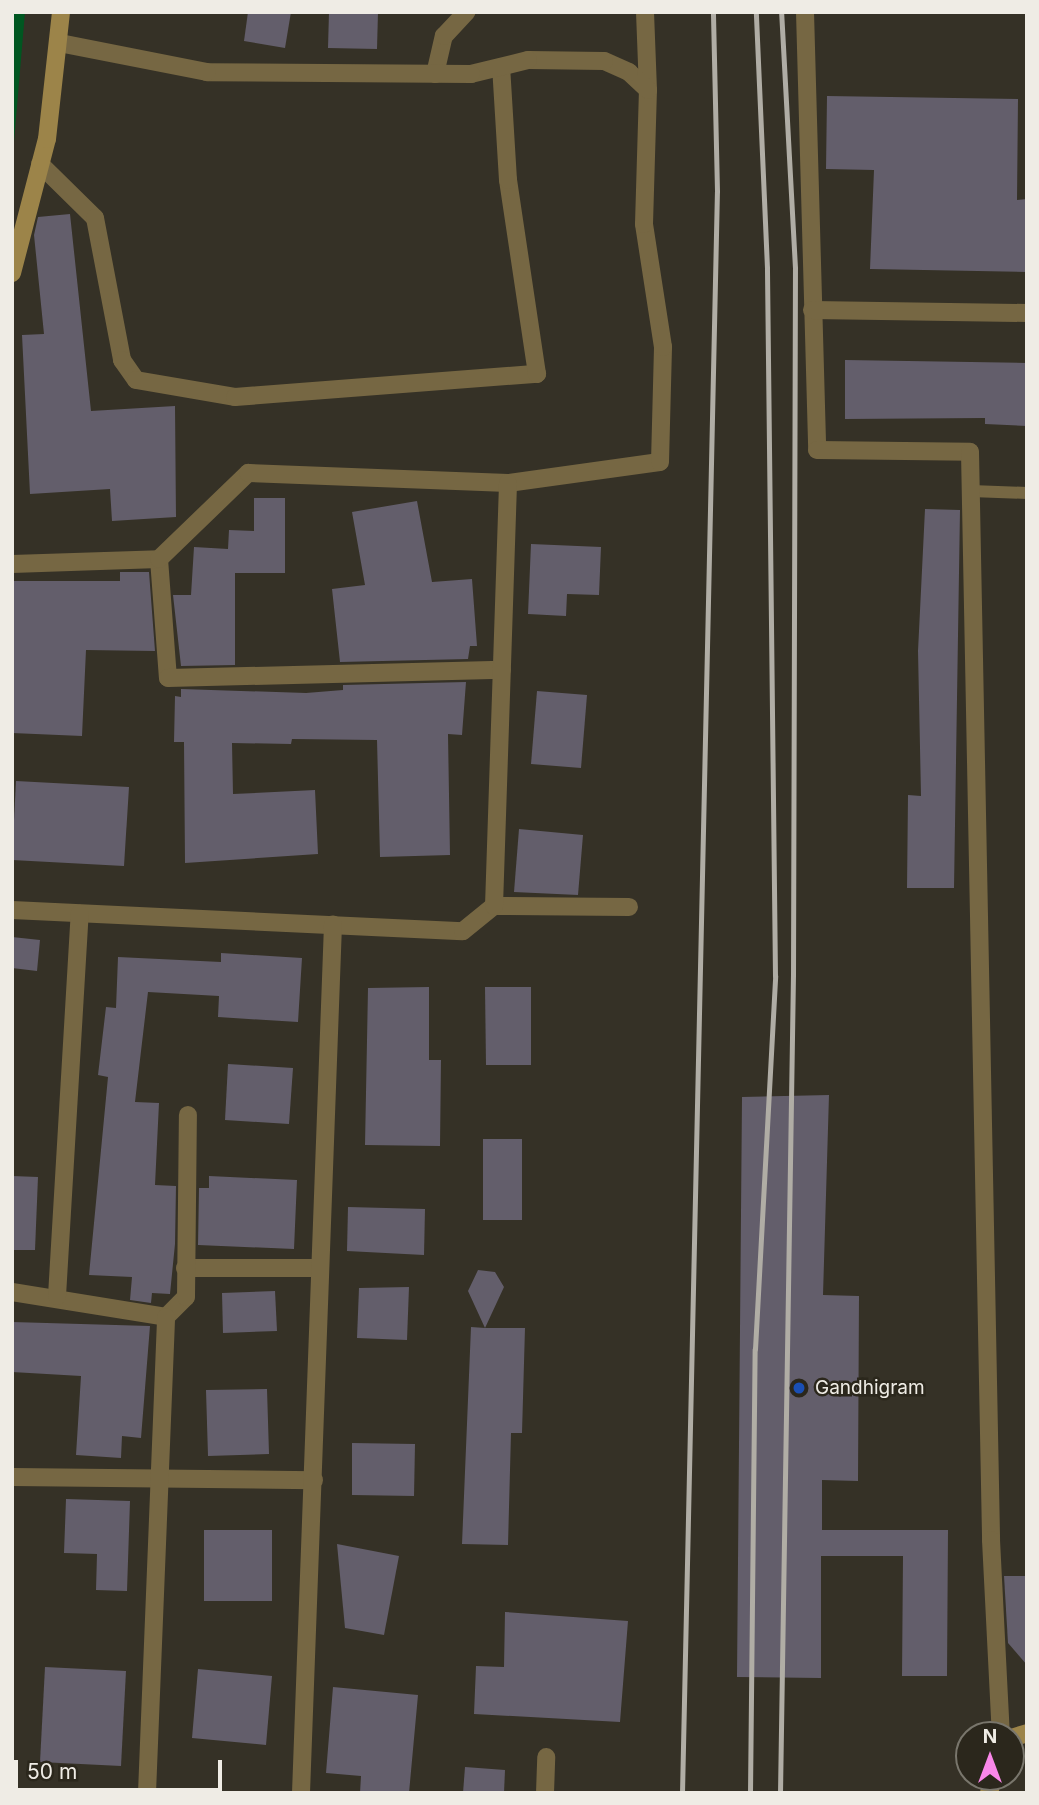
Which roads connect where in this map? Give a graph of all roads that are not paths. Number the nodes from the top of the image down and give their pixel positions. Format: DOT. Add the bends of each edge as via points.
graph roads {
  1 [pos="61,12"];
  2 [pos="466,12"];
  3 [pos="645,12"];
  4 [pos="805,12"];
  5 [pos="59,43"];
  6 [pos="501,66"];
  7 [pos="435,74"];
  8 [pos="648,90"];
  9 [pos="40,164"];
  10 [pos="12,273"];
  11 [pos="811,310"];
  12 [pos="1027,313"];
  13 [pos="508,483"];
  14 [pos="971,491"];
  15 [pos="1027,493"];
  16 [pos="159,559"];
  17 [pos="12,564"];
  18 [pos="502,670"];
  19 [pos="494,906"];
  20 [pos="629,907"];
  21 [pos="12,911"];
  22 [pos="80,914"];
  23 [pos="333,925"];
  24 [pos="188,1115"];
  25 [pos="185,1268"];
  26 [pos="319,1268"];
  27 [pos="12,1292"];
  28 [pos="57,1296"];
  29 [pos="166,1317"];
  30 [pos="12,1477"];
  31 [pos="157,1479"];
  32 [pos="314,1479"];
  33 [pos="1000,1721"];
  34 [pos="546,1757"];
  35 [pos="147,1793"];
  36 [pos="301,1793"];
  37 [pos="545,1793"];
  1 -- 5 [label="street"];
  2 -- 7 [label="street" via="444,36"];
  3 -- 8 [label="street"];
  4 -- 11 [label="street"];
  5 -- 7 [label="street" via="207,72"];
  5 -- 9 [label="street"];
  6 -- 7 [label="street"];
  6 -- 8 [label="street" via="528,60 604,61 629,72"];
  6 -- 9 [label="street" via="508,180 537,374 234,397 136,380 122,360 95,218"];
  8 -- 13 [label="street" via="644,224 663,348 660,462"];
  9 -- 10 [label="street"];
  11 -- 12 [label="street"];
  11 -- 14 [label="street" via="817,450 970,452"];
  13 -- 16 [label="street" via="248,473"];
  13 -- 18 [label="street"];
  14 -- 15 [label="lane"];
  14 -- 33 [label="street" via="990,1540"];
  16 -- 17 [label="street"];
  16 -- 18 [label="street" via="168,678"];
  18 -- 19 [label="street"];
  19 -- 20 [label="street"];
  19 -- 23 [label="street" via="463,931"];
  21 -- 22 [label="street"];
  22 -- 23 [label="street"];
  22 -- 28 [label="street"];
  23 -- 26 [label="street"];
  24 -- 25 [label="street"];
  25 -- 26 [label="street"];
  25 -- 29 [label="street" via="186,1297"];
  26 -- 32 [label="street"];
  27 -- 28 [label="street"];
  28 -- 29 [label="street"];
  29 -- 31 [label="street"];
  30 -- 31 [label="street"];
  31 -- 32 [label="street"];
  31 -- 35 [label="street"];
  32 -- 36 [label="street"];
  34 -- 37 [label="street"];
}
